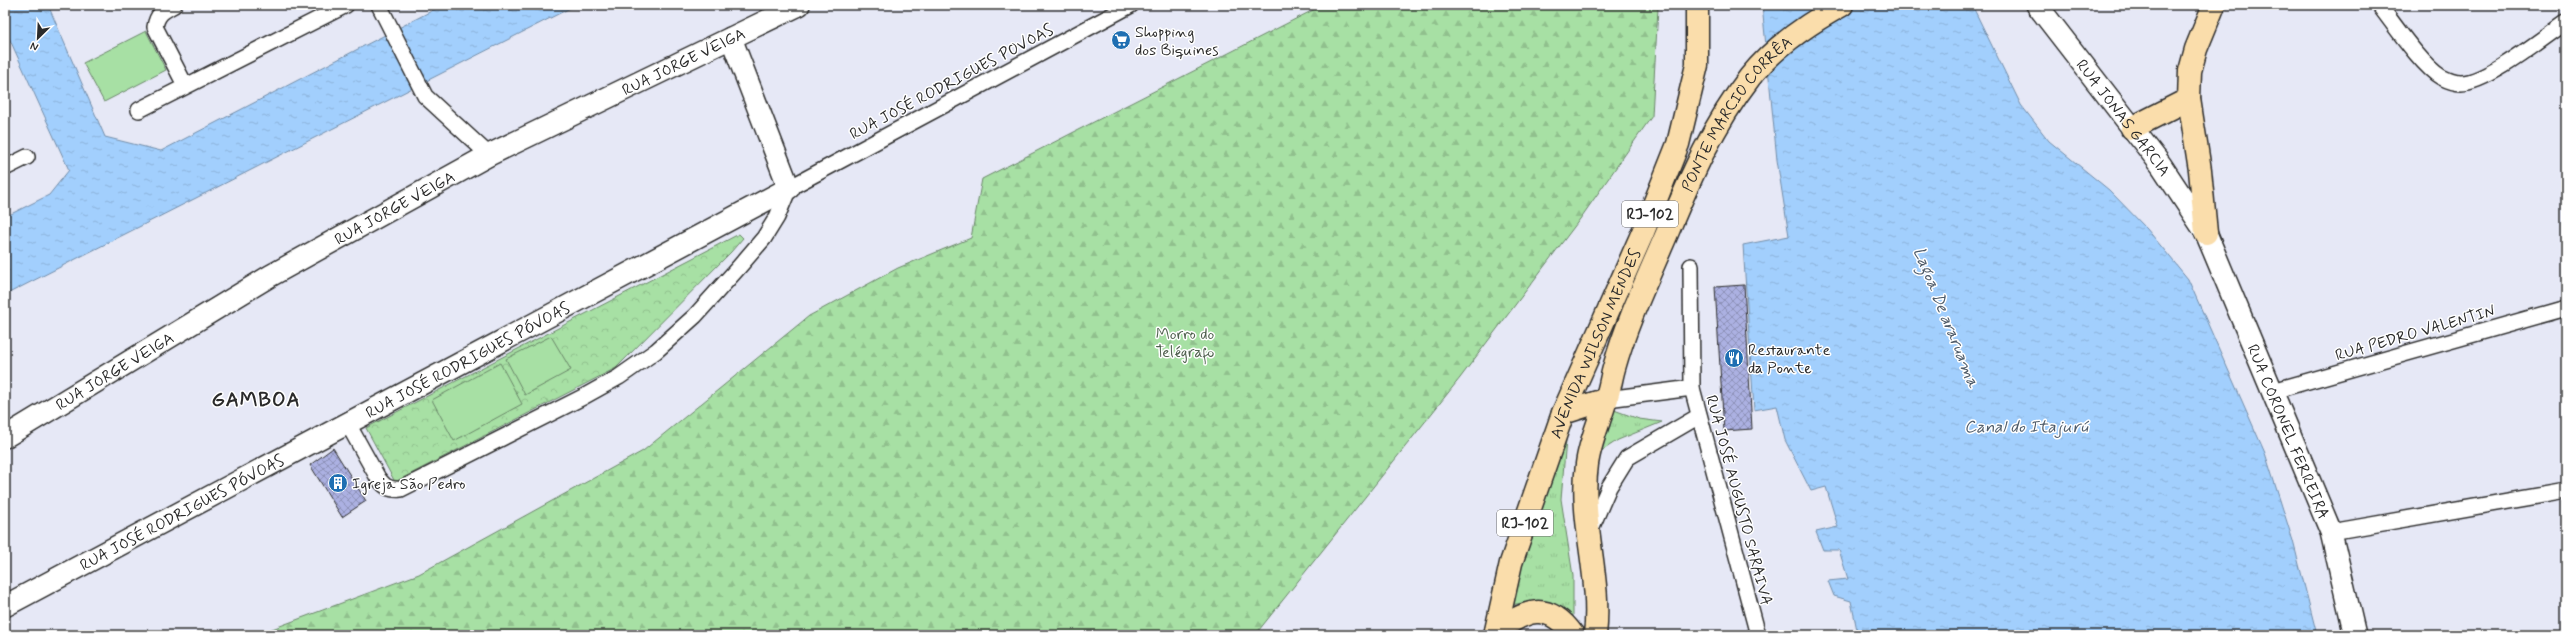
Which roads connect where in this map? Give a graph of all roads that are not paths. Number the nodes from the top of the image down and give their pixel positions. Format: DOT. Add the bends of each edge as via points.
graph roads {
  1 [pos="174,5"];
  2 [pos="346,5"];
  3 [pos="798,5"];
  4 [pos="1131,5"];
  5 [pos="1697,5"];
  6 [pos="1842,5"];
  7 [pos="2037,5"];
  8 [pos="2214,5"];
  9 [pos="2379,5"];
  10 [pos="382,11"];
  11 [pos="2566,22"];
  12 [pos="731,38"];
  13 [pos="185,85"];
  14 [pos="2189,100"];
  15 [pos="139,110"];
  16 [pos="2132,128"];
  17 [pos="489,155"];
  18 [pos="27,157"];
  19 [pos="5,168"];
  20 [pos="789,188"];
  21 [pos="2206,233"];
  22 [pos="1691,266"];
  23 [pos="2566,308"];
  24 [pos="1614,367"];
  25 [pos="1692,388"];
  26 [pos="2273,391"];
  27 [pos="1607,398"];
  28 [pos="1563,413"];
  29 [pos="1699,416"];
  30 [pos="348,424"];
  31 [pos="5,437"];
  32 [pos="2566,491"];
  33 [pos="1590,531"];
  34 [pos="2331,532"];
  35 [pos="5,606"];
  36 [pos="1496,633"];
  37 [pos="1573,635"];
  38 [pos="1595,635"];
  39 [pos="1758,635"];
  40 [pos="2356,635"];
  1 -- 13 [label="street" via="162,11 156,18 155,27"];
  2 -- 13 [label="street"];
  3 -- 12 [label="main road, RUA JORGE VEIGA"];
  4 -- 20 [label="street, RUA JOSÉ RODRIGUES POVOAS"];
  5 -- 28 [label="main road, AVENIDA WILSON MENDES / RJ-102" via="1697,65 1678,144 1643,232"];
  6 -- 24 [label="main road, PONTE MARCIO CORRÊA / RJ-102" via="1783,44 1751,76 1712,131 1642,292"];
  7 -- 16 [label="main road, RUA JONAS GARCIA"];
  8 -- 14 [label="main road" via="2190,71"];
  9 -- 11 [label="street" via="2429,67 2452,82 2462,83 2498,68"];
  10 -- 17 [label="street" via="425,96"];
  12 -- 17 [label="main road, RUA JORGE VEIGA"];
  12 -- 20 [label="main road"];
  13 -- 15 [label="street"];
  14 -- 16 [label="main road"];
  14 -- 21 [label="main road" via="2200,170"];
  16 -- 21 [label="main road, RUA JONAS GARCIA" via="2161,165"];
  17 -- 31 [label="main road, RUA JORGE VEIGA" via="270,276"];
  18 -- 19 [label="street"];
  20 -- 30 [label="main road, RUA JOSÉ RODRIGUES PÓVOAS"];
  20 -- 30 [label="street" via="764,238 695,316 656,351 583,397 401,489 392,490 384,486"];
  21 -- 26 [label="main road, RUA CORONEL FERREIRA"];
  22 -- 25 [label="street"];
  23 -- 26 [label="street, RUA PEDRO VALENTIN"];
  24 -- 27 [label="main road, AVENIDA WILSON MENDES / RJ-102"];
  25 -- 27 [label="street, RUA JOSÉ AUGUSTO SARAIVA"];
  25 -- 29 [label="street, RUA JOSÉ AUGUSTO SARAIVA"];
  26 -- 34 [label="main road, RUA CORONEL FERREIRA"];
  27 -- 28 [label="main road"];
  27 -- 33 [label="main road, AVENIDA WILSON MENDES / RJ-102" via="1591,442 1587,464"];
  28 -- 36 [label="main road, AVENIDA WILSON MENDES / RJ-102" via="1511,563"];
  29 -- 33 [label="street" via="1628,458 1609,488"];
  29 -- 39 [label="street, RUA JOSÉ AUGUSTO SARAIVA"];
  30 -- 35 [label="main road, RUA JOSÉ RODRIGUES PÓVOAS"];
  32 -- 34 [label="street"];
  33 -- 38 [label="main road, AVENIDA WILSON MENDES / RJ-102" via="1597,600"];
  34 -- 40 [label="main road, RUA CORONEL FERREIRA"];
  36 -- 37 [label="main road" via="1521,614 1539,612 1561,622"];
}
